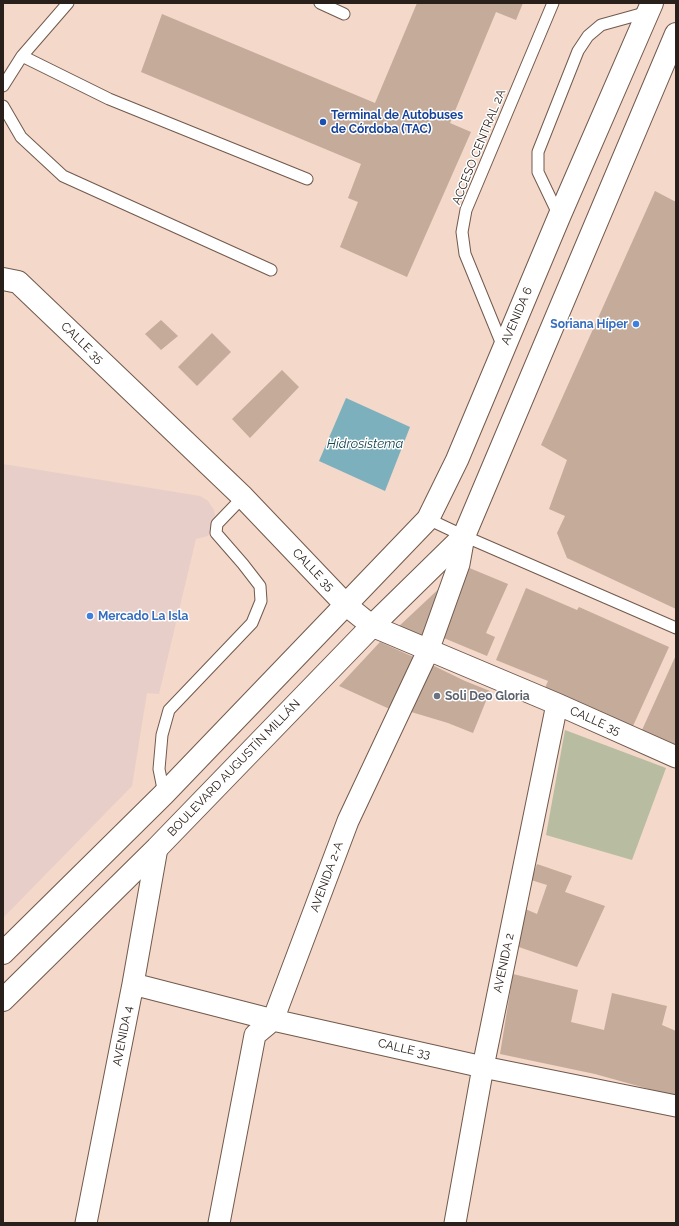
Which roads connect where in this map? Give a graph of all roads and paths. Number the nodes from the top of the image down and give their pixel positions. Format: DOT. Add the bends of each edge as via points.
graph roads {
  1 [pos="68,3"];
  2 [pos="320,3"];
  3 [pos="553,3"];
  4 [pos="650,8"];
  5 [pos="344,14"];
  6 [pos="676,34"];
  7 [pos="22,56"];
  8 [pos="3,86"];
  9 [pos="3,106"];
  10 [pos="307,179"];
  11 [pos="559,217"];
  12 [pos="271,270"];
  13 [pos="10,280"];
  14 [pos="504,348"];
  15 [pos="243,497"];
  16 [pos="428,518"];
  17 [pos="464,536"];
  18 [pos="346,605"];
  19 [pos="372,626"];
  20 [pos="676,628"];
  21 [pos="428,651"];
  22 [pos="557,704"];
  23 [pos="676,757"];
  24 [pos="164,794"];
  25 [pos="157,848"];
  26 [pos="3,953"];
  27 [pos="133,984"];
  28 [pos="3,1000"];
  29 [pos="273,1020"];
  30 [pos="483,1066"];
  31 [pos="676,1106"];
  32 [pos="86,1223"];
  33 [pos="219,1223"];
  34 [pos="455,1223"];
  1 -- 7 [label="lane"];
  2 -- 5 [label="lane"];
  3 -- 14 [label="lane, ACCESO CENTRAL 2A" via="466,210 462,232 465,254"];
  4 -- 11 [label="street, AVENIDA 6"];
  4 -- 11 [label="lane" via="601,25 588,36 578,52 538,152 538,172"];
  6 -- 17 [label="street"];
  7 -- 8 [label="lane"];
  7 -- 10 [label="lane" via="109,99"];
  9 -- 12 [label="lane" via="21,137 63,176"];
  11 -- 14 [label="street, AVENIDA 6"];
  13 -- 15 [label="street, CALLE 35"];
  14 -- 16 [label="street, AVENIDA 6" via="457,460"];
  15 -- 18 [label="street, CALLE 35"];
  15 -- 24 [label="lane" via="217,524 216,533 260,586 261,602 252,623 169,710 162,735 159,769"];
  16 -- 17 [label="lane"];
  16 -- 18 [label="street, AVENIDA 6"];
  17 -- 19 [label="street, BOULEVARD AUGUSTÍN MILLÁN"];
  17 -- 20 [label="lane"];
  17 -- 21 [label="street, AVENIDA 2-A" via="459,564"];
  18 -- 19 [label="street, CALLE 35"];
  18 -- 24 [label="street"];
  19 -- 21 [label="street, CALLE 35"];
  19 -- 25 [label="street, BOULEVARD AUGUSTÍN MILLÁN"];
  21 -- 22 [label="street, CALLE 35"];
  21 -- 29 [label="street, AVENIDA 2-A" via="348,820"];
  22 -- 23 [label="street, CALLE 35"];
  22 -- 30 [label="street, AVENIDA 2"];
  24 -- 26 [label="street"];
  25 -- 27 [label="street, AVENIDA 4"];
  25 -- 28 [label="street, BOULEVARD AUGUSTÍN MILLÁN"];
  27 -- 29 [label="street, CALLE 33"];
  27 -- 32 [label="street, AVENIDA 4"];
  29 -- 30 [label="street, CALLE 33"];
  29 -- 33 [label="street, AVENIDA 2-A" via="255,1035"];
  30 -- 31 [label="street, CALLE 33"];
  30 -- 34 [label="street, AVENIDA 2"];
}
